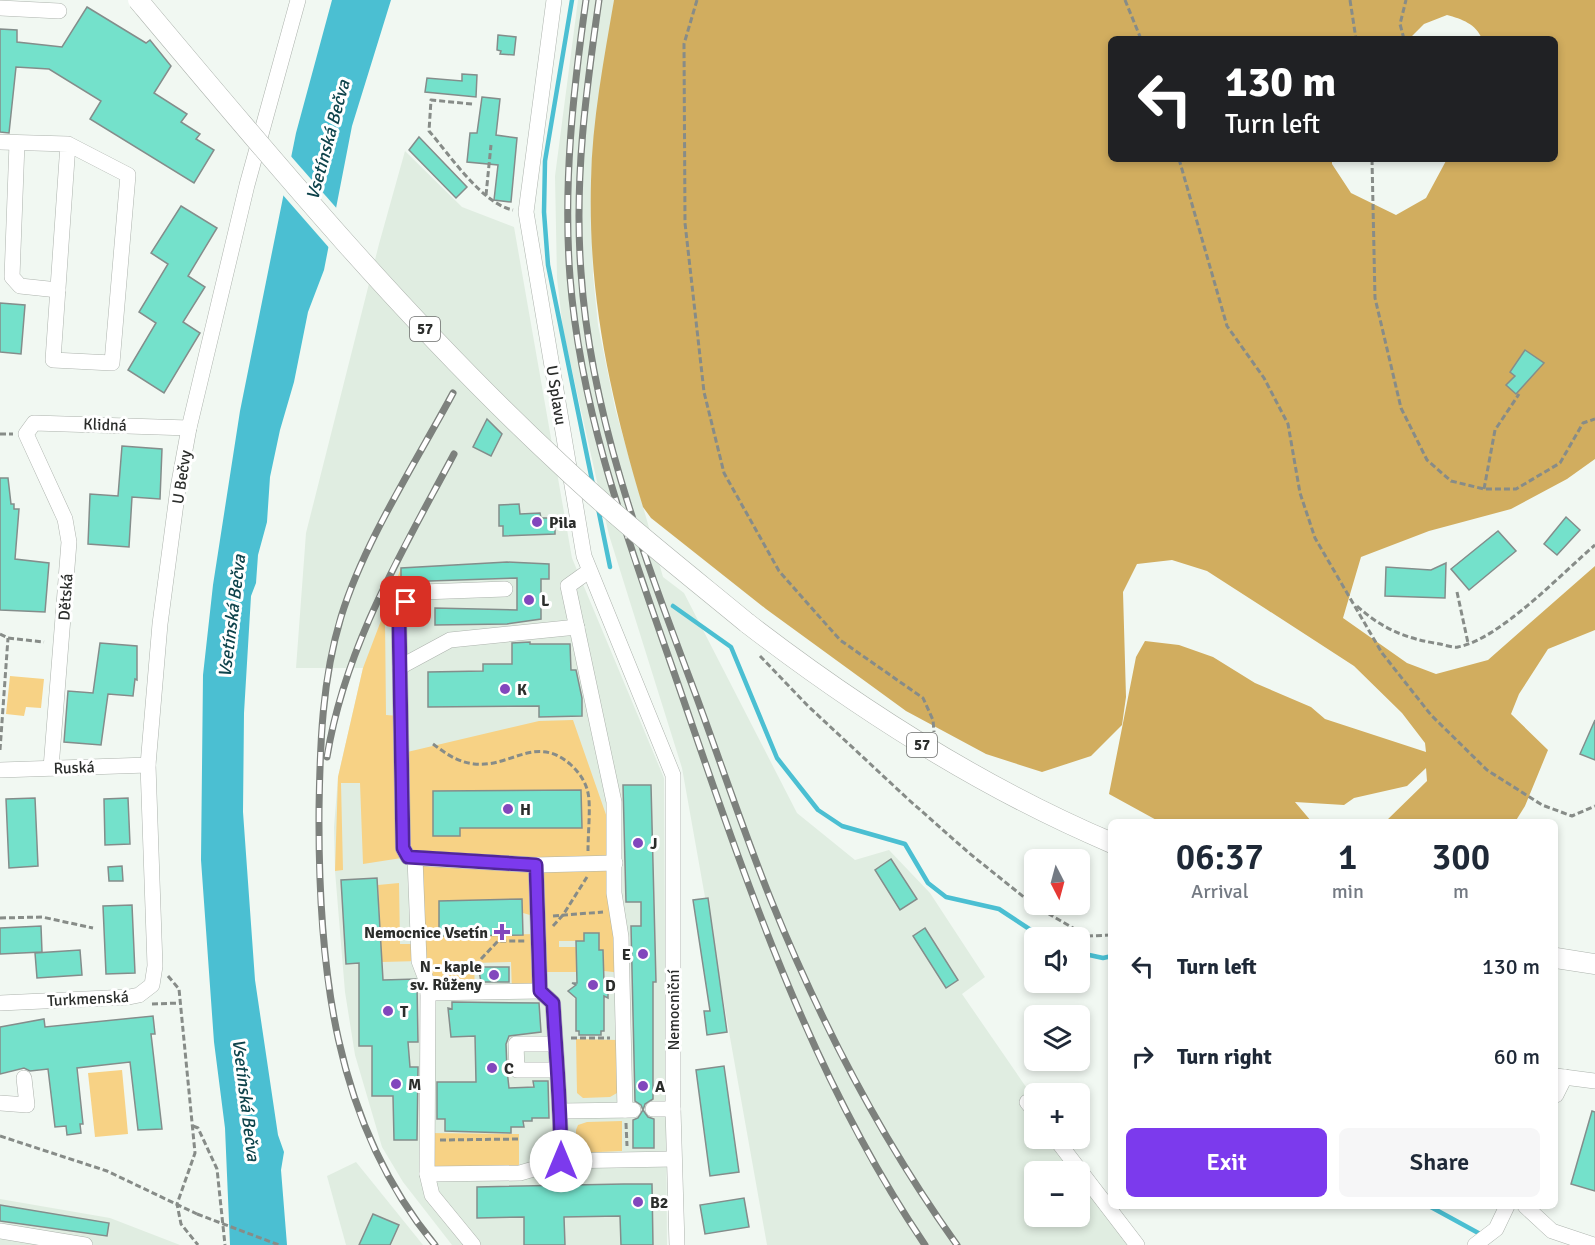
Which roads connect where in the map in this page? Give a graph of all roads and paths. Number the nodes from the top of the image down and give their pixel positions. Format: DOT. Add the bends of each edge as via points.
graph roads {
  1 [pos="138,0"];
  2 [pos="298,0"];
  3 [pos="554,0"];
  4 [pos="697,0"];
  5 [pos="1125,0"];
  6 [pos="1350,0"];
  7 [pos="1406,0"];
  8 [pos="6,5"];
  9 [pos="59,11"];
  10 [pos="1140,36"];
  11 [pos="1356,36"];
  12 [pos="1403,36"];
  13 [pos="472,104"];
  14 [pos="0,142"];
  15 [pos="17,142"];
  16 [pos="68,144"];
  17 [pos="491,145"];
  18 [pos="1180,162"];
  19 [pos="1372,162"];
  20 [pos="486,195"];
  21 [pos="526,212"];
  22 [pos="58,290"];
  23 [pos="1519,394"];
  24 [pos="1595,419"];
  25 [pos="189,428"];
  26 [pos="26,434"];
  27 [pos="1484,489"];
  28 [pos="1595,545"];
  29 [pos="590,571"];
  30 [pos="505,589"];
  31 [pos="1457,592"];
  32 [pos="1355,604"];
  33 [pos="752,626"];
  34 [pos="577,627"];
  35 [pos="0,634"];
  36 [pos="8,638"];
  37 [pos="44,642"];
  38 [pos="1468,642"];
  39 [pos="400,667"];
  40 [pos="433,744"];
  41 [pos="0,750"];
  42 [pos="932,751"];
  43 [pos="148,765"];
  44 [pos="51,768"];
  45 [pos="0,770"];
  46 [pos="673,775"];
  47 [pos="1595,806"];
  48 [pos="1108,841"];
  49 [pos="415,858"];
  50 [pos="615,863"];
  51 [pos="589,864"];
  52 [pos="536,865"];
  53 [pos="618,911"];
  54 [pos="563,915"];
  55 [pos="537,916"];
  56 [pos="0,918"];
  57 [pos="93,928"];
  58 [pos="1108,935"];
  59 [pos="538,940"];
  60 [pos="1558,958"];
  61 [pos="481,959"];
  62 [pos="1595,964"];
  63 [pos="154,966"];
  64 [pos="540,991"];
  65 [pos="428,993"];
  66 [pos="0,1003"];
  67 [pos="555,1036"];
  68 [pos="572,1038"];
  69 [pos="625,1038"];
  70 [pos="572,1048"];
  71 [pos="556,1070"];
  72 [pos="1560,1077"];
  73 [pos="24,1078"];
  74 [pos="1595,1081"];
  75 [pos="0,1103"];
  76 [pos="653,1109"];
  77 [pos="673,1109"];
  78 [pos="561,1111"];
  79 [pos="626,1113"];
  80 [pos="193,1126"];
  81 [pos="0,1136"];
  82 [pos="519,1139"];
  83 [pos="427,1140"];
  84 [pos="1063,1149"];
  85 [pos="674,1159"];
  86 [pos="627,1160"];
  87 [pos="561,1161"];
  88 [pos="427,1174"];
  89 [pos="177,1204"];
  90 [pos="1108,1207"];
  91 [pos="1109,1209"];
  92 [pos="1505,1209"];
  93 [pos="1528,1209"];
  94 [pos="0,1231"];
  95 [pos="1476,1244"];
  96 [pos="85,1245"];
  97 [pos="198,1245"];
  98 [pos="225,1245"];
  99 [pos="279,1245"];
  100 [pos="473,1245"];
  101 [pos="677,1245"];
  102 [pos="1137,1245"];
  103 [pos="1594,1245"];
  1 -- 33 [label="main road, 57, bridge" via="422,326 559,464"];
  2 -- 25 [label="street, U Bečvy" via="247,185"];
  3 -- 21 [label="street, U Splavu"];
  4 -- 42 [label="path" via="684,44 685,223 704,392 724,473 779,571 840,640 923,698 933,720"];
  5 -- 10 [label="path"];
  6 -- 11 [label="path"];
  7 -- 12 [label="path" via="1400,24"];
  8 -- 9 [label="street"];
  13 -- 20 [label="path" via="431,100 429,131"];
  14 -- 15 [label="street"];
  15 -- 16 [label="street"];
  15 -- 22 [label="street" via="12,277 20,286"];
  16 -- 22 [label="street"];
  16 -- 22 [label="street" via="128,175 112,363 53,360"];
  17 -- 20 [label="path"];
  18 -- 32 [label="path" via="1227,326 1264,378 1288,424 1300,493 1315,538"];
  19 -- 27 [label="path" via="1375,298 1401,408 1427,460 1451,481"];
  20 -- 21 [label="path" via="501,207"];
  21 -- 29 [label="street, U Splavu" via="584,556"];
  23 -- 27 [label="path" via="1495,430"];
  24 -- 27 [label="path" via="1583,423 1560,464 1516,489"];
  25 -- 26 [label="street, Klidná" via="34,423"];
  25 -- 43 [label="street, U Bečvy" via="160,624"];
  26 -- 44 [label="street, Dětská" via="65,519 69,542"];
  28 -- 38 [label="path" via="1528,604 1488,634"];
  29 -- 34 [label="street" via="568,586"];
  29 -- 46 [label="street, U Splavu"];
  30 -- 39 [label="street" via="422,592 406,602 399,618"];
  31 -- 38 [label="path"];
  32 -- 38 [label="path" via="1376,624 1410,639 1457,647"];
  32 -- 47 [label="path" via="1382,653 1431,715 1486,770 1542,805 1572,816"];
  33 -- 42 [label="main road, 57" via="842,693"];
  33 -- 58 [label="path" via="761,657 808,706 969,853 1035,906 1087,936"];
  34 -- 39 [label="street" via="450,640"];
  34 -- 50 [label="street" via="614,802"];
  35 -- 36 [label="path"];
  36 -- 37 [label="path"];
  36 -- 41 [label="path"];
  39 -- 49 [label="street" via="403,848 408,857"];
  40 -- 51 [label="path" via="453,758 474,764 543,750 567,762 585,782 589,799"];
  42 -- 48 [label="main road, 57" via="997,788"];
  43 -- 44 [label="street, Ruská"];
  43 -- 63 [label="street, U Bečvy"];
  44 -- 45 [label="street, Ruská"];
  46 -- 77 [label="street, Nemocniční"];
  49 -- 52 [label="street"];
  49 -- 65 [label="street" via="419,961"];
  50 -- 51 [label="street"];
  50 -- 53 [label="street"];
  51 -- 52 [label="street"];
  51 -- 54 [label="path" via="589,873"];
  52 -- 55 [label="street"];
  53 -- 54 [label="path"];
  53 -- 69 [label="street"];
  54 -- 55 [label="path"];
  54 -- 59 [label="path"];
  55 -- 59 [label="street"];
  56 -- 57 [label="path" via="42,917"];
  59 -- 61 [label="path" via="498,941"];
  59 -- 64 [label="street"];
  60 -- 62 [label="main road"];
  63 -- 66 [label="street, Turkmenská" via="152,985 139,995"];
  63 -- 80 [label="path" via="179,989"];
  64 -- 65 [label="street"];
  64 -- 67 [label="street" via="553,1003"];
  65 -- 83 [label="street"];
  67 -- 68 [label="path" via="571,1029"];
  67 -- 71 [label="street"];
  67 -- 71 [label="street" via="516,1044 517,1070"];
  68 -- 69 [label="path"];
  68 -- 70 [label="path"];
  69 -- 79 [label="street"];
  71 -- 78 [label="street"];
  72 -- 74 [label="street"];
  73 -- 75 [label="street" via="27,1104"];
  76 -- 77 [label="street"];
  77 -- 85 [label="street, Nemocniční"];
  78 -- 79 [label="street"];
  78 -- 87 [label="street"];
  79 -- 86 [label="path"];
  80 -- 89 [label="path" via="193,1163"];
  80 -- 98 [label="path" via="198,1128 217,1169"];
  81 -- 89 [label="path" via="107,1171"];
  82 -- 83 [label="path"];
  83 -- 88 [label="street"];
  84 -- 90 [label="street"];
  85 -- 86 [label="street"];
  85 -- 101 [label="street, Nemocniční"];
  86 -- 87 [label="street"];
  87 -- 88 [label="street" via="520,1173"];
  88 -- 100 [label="street" via="432,1195"];
  89 -- 97 [label="path" via="181,1224"];
  89 -- 99 [label="path, bridge"];
  91 -- 102 [label="street"];
  92 -- 95 [label="street" via="1493,1231"];
  93 -- 103 [label="street" via="1552,1231"];
  94 -- 96 [label="street"];
}
